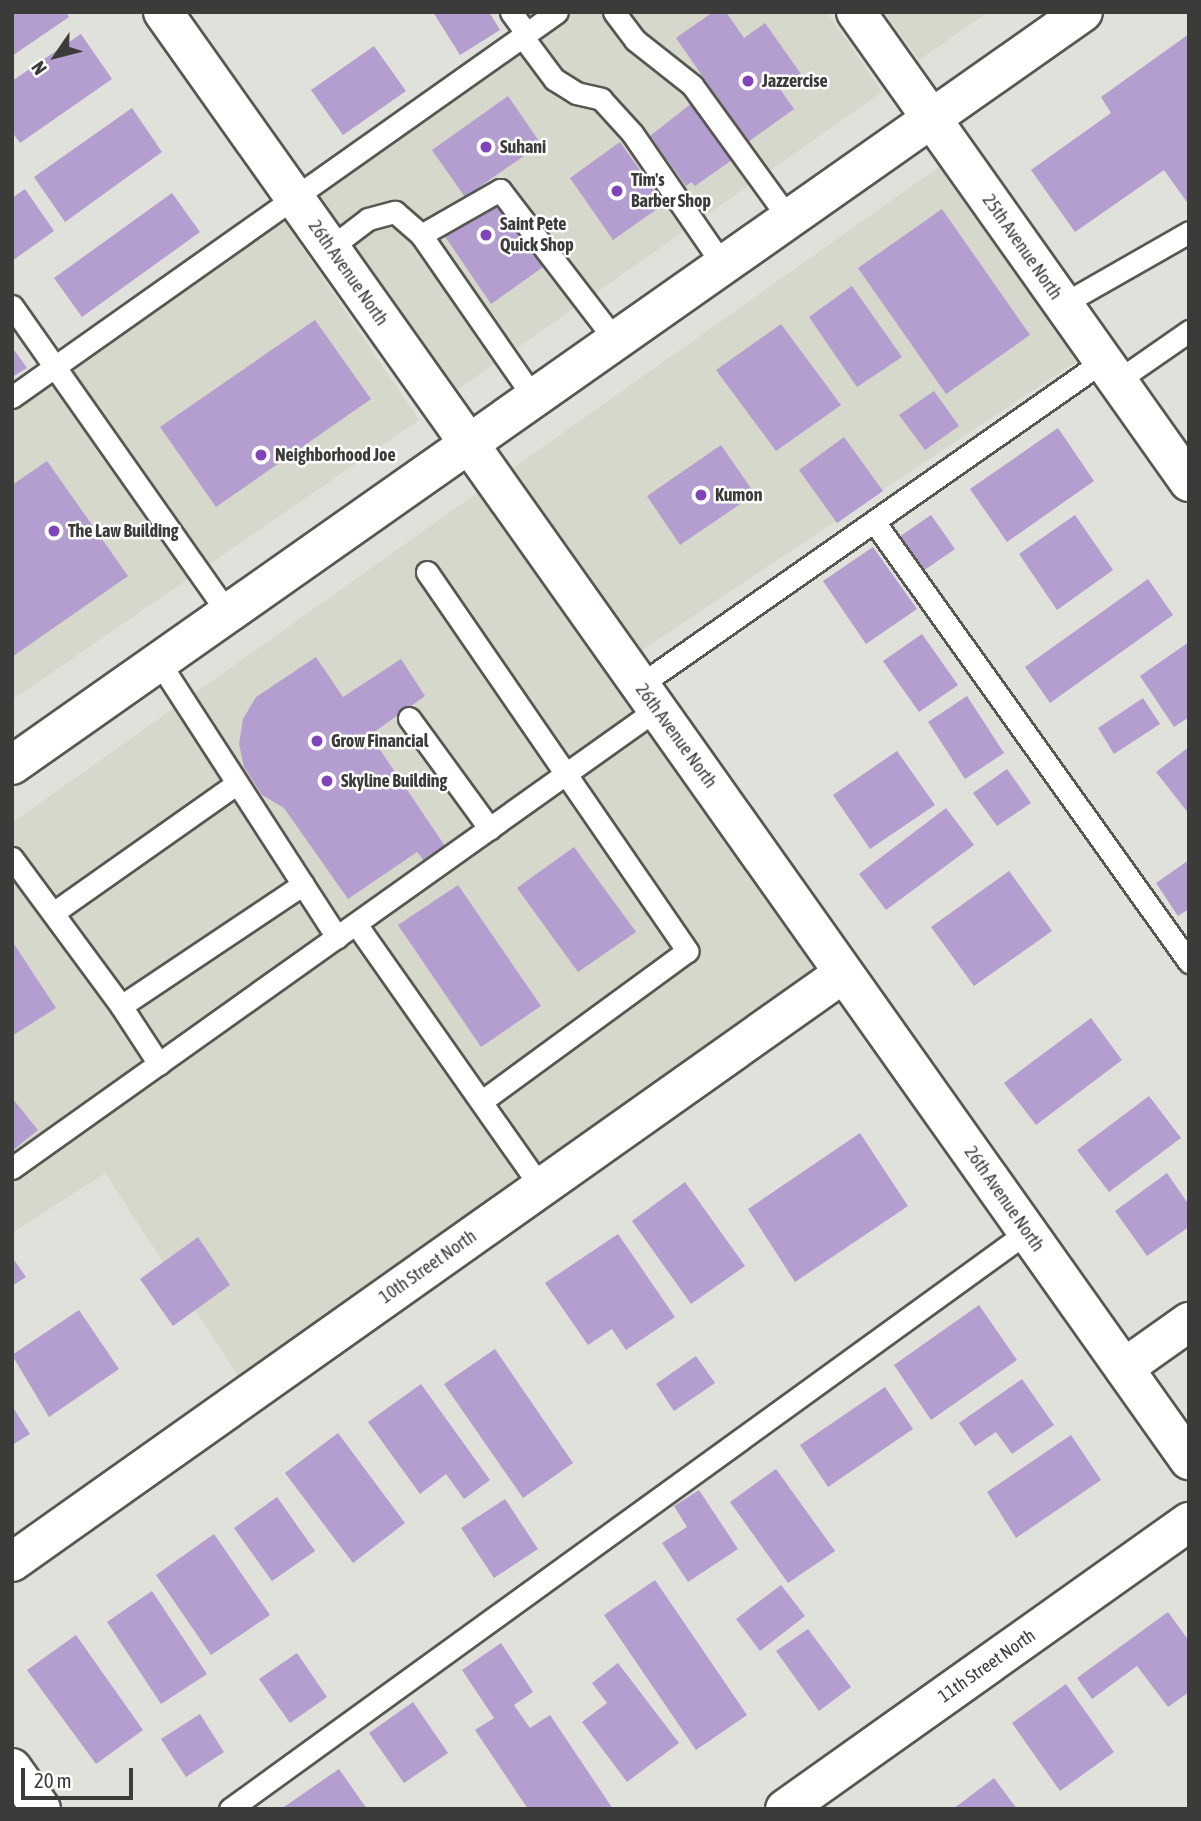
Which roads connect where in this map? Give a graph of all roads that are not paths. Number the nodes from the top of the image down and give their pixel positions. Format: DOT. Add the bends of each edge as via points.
graph roads {
  1 [pos="163,12"];
  2 [pos="511,12"];
  3 [pos="557,12"];
  4 [pos="614,12"];
  5 [pos="856,12"];
  6 [pos="1083,12"];
  7 [pos="524,35"];
  8 [pos="932,119"];
  9 [pos="293,195"];
  10 [pos="789,219"];
  11 [pos="1189,232"];
  12 [pos="421,235"];
  13 [pos="330,248"];
  14 [pos="723,265"];
  15 [pos="1063,304"];
  16 [pos="12,306"];
  17 [pos="1189,331"];
  18 [pos="616,341"];
  19 [pos="54,366"];
  20 [pos="1110,371"];
  21 [pos="12,397"];
  22 [pos="534,398"];
  23 [pos="469,444"];
  24 [pos="1189,482"];
  25 [pos="875,523"];
  26 [pos="427,572"];
  27 [pos="228,613"];
  28 [pos="159,662"];
  29 [pos="648,697"];
  30 [pos="409,718"];
  31 [pos="12,765"];
  32 [pos="564,776"];
  33 [pos="237,783"];
  34 [pos="490,829"];
  35 [pos="12,858"];
  36 [pos="303,884"];
  37 [pos="53,913"];
  38 [pos="355,924"];
  39 [pos="337,937"];
  40 [pos="1189,962"];
  41 [pos="844,973"];
  42 [pos="121,1006"];
  43 [pos="159,1064"];
  44 [pos="481,1102"];
  45 [pos="12,1168"];
  46 [pos="541,1187"];
  47 [pos="1027,1232"];
  48 [pos="1189,1322"];
  49 [pos="1124,1368"];
  50 [pos="1189,1460"];
  51 [pos="1189,1522"];
  52 [pos="12,1562"];
  53 [pos="12,1768"];
  54 [pos="41,1809"];
  55 [pos="230,1809"];
  56 [pos="785,1809"];
  1 -- 9 [label="street, 26th Avenue North"];
  2 -- 7 [label="lane"];
  3 -- 7 [label="lane"];
  4 -- 10 [label="lane" via="635,40 692,85"];
  5 -- 8 [label="street, 25th Avenue North"];
  6 -- 8 [label="street"];
  7 -- 9 [label="lane"];
  7 -- 14 [label="lane" via="554,79 576,93 601,99 632,133"];
  8 -- 10 [label="street"];
  8 -- 15 [label="street, 25th Avenue North"];
  9 -- 13 [label="street, 26th Avenue North"];
  9 -- 19 [label="lane"];
  10 -- 14 [label="street"];
  11 -- 15 [label="lane"];
  12 -- 13 [label="lane" via="395,212 368,219"];
  12 -- 18 [label="lane" via="500,190"];
  12 -- 22 [label="lane"];
  13 -- 23 [label="street, 26th Avenue North"];
  14 -- 18 [label="street"];
  15 -- 20 [label="street, 25th Avenue North"];
  16 -- 19 [label="lane"];
  17 -- 20 [label="lane"];
  18 -- 22 [label="street"];
  19 -- 21 [label="lane"];
  19 -- 27 [label="lane"];
  20 -- 24 [label="street, 25th Avenue North"];
  20 -- 25 [label="lane"];
  22 -- 23 [label="street"];
  23 -- 27 [label="street"];
  23 -- 29 [label="street, 26th Avenue North"];
  25 -- 29 [label="lane"];
  25 -- 40 [label="lane"];
  26 -- 32 [label="lane"];
  27 -- 28 [label="street"];
  28 -- 31 [label="street"];
  28 -- 33 [label="lane"];
  29 -- 32 [label="lane"];
  29 -- 41 [label="street, 26th Avenue North"];
  30 -- 34 [label="lane"];
  32 -- 34 [label="lane"];
  32 -- 44 [label="lane" via="687,951"];
  33 -- 36 [label="lane"];
  33 -- 37 [label="lane"];
  34 -- 38 [label="lane"];
  35 -- 37 [label="lane"];
  36 -- 39 [label="lane"];
  36 -- 42 [label="lane"];
  37 -- 42 [label="lane"];
  38 -- 39 [label="lane"];
  38 -- 44 [label="lane"];
  39 -- 43 [label="lane"];
  41 -- 46 [label="street, 10th Street North"];
  41 -- 47 [label="street, 26th Avenue North"];
  42 -- 43 [label="lane"];
  43 -- 45 [label="lane"];
  44 -- 46 [label="lane"];
  46 -- 52 [label="street, 10th Street North"];
  47 -- 49 [label="street, 26th Avenue North"];
  47 -- 55 [label="lane"];
  48 -- 49 [label="street"];
  49 -- 50 [label="street, 26th Avenue North"];
  51 -- 56 [label="street, 11th Street North"];
  53 -- 54 [label="street"];
}
